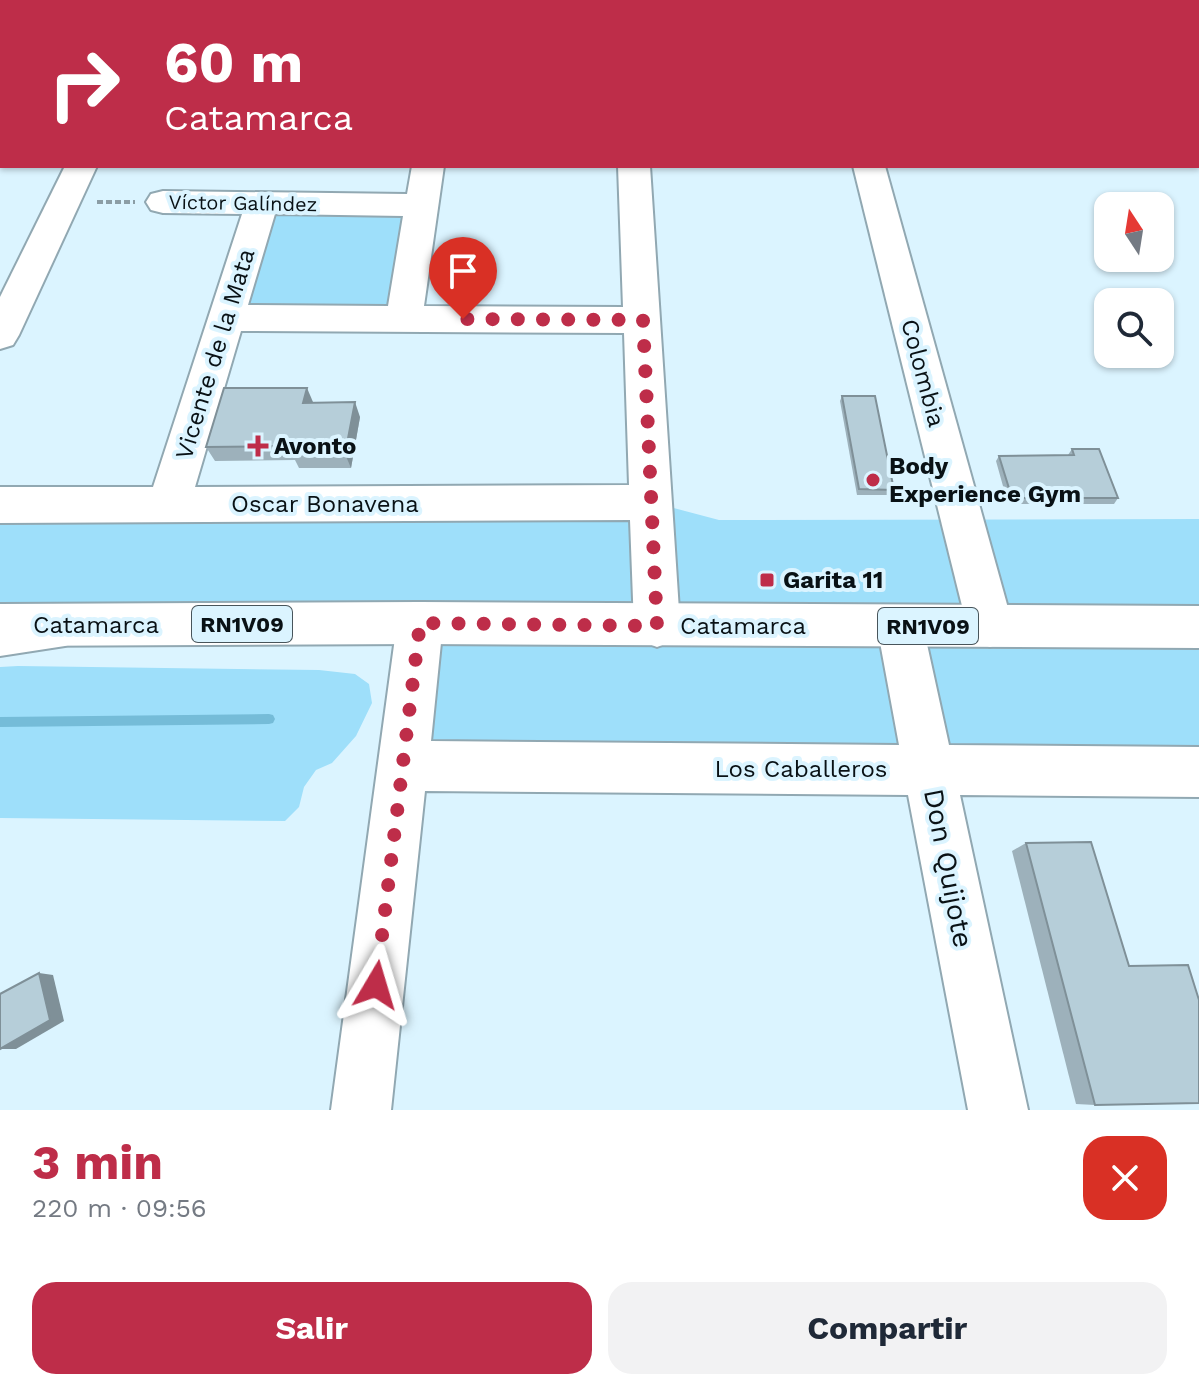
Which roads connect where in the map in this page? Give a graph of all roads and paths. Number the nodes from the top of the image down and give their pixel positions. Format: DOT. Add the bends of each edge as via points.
graph roads {
  1 [pos="80,168"];
  2 [pos="428,168"];
  3 [pos="634,168"];
  4 [pos="870,168"];
  5 [pos="64,201"];
  6 [pos="163,202"];
  7 [pos="262,203"];
  8 [pos="422,205"];
  9 [pos="226,318"];
  10 [pos="404,319"];
  11 [pos="643,320"];
  12 [pos="0,335"];
  13 [pos="651,502"];
  14 [pos="0,505"];
  15 [pos="168,505"];
  16 [pos="0,622"];
  17 [pos="420,623"];
  18 [pos="65,625"];
  19 [pos="657,626"];
  20 [pos="900,626"];
  21 [pos="990,626"];
  22 [pos="1199,627"];
  23 [pos="0,635"];
  24 [pos="403,766"];
  25 [pos="929,770"];
  26 [pos="1199,772"];
  27 [pos="361,1110"];
  28 [pos="998,1110"];
  1 -- 5 [label="main road"];
  2 -- 8 [label="main road"];
  3 -- 11 [label="main road"];
  4 -- 21 [label="main road, Colombia"];
  5 -- 6 [label="path, Víctor Galíndez"];
  5 -- 12 [label="main road"];
  6 -- 7 [label="main road, Víctor Galíndez"];
  7 -- 8 [label="main road, Víctor Galíndez"];
  7 -- 9 [label="main road, Vicente de la Mata"];
  8 -- 10 [label="main road"];
  9 -- 10 [label="main road"];
  9 -- 15 [label="main road, Vicente de la Mata"];
  10 -- 11 [label="main road"];
  11 -- 13 [label="main road"];
  13 -- 15 [label="main road, Oscar Bonavena"];
  13 -- 19 [label="main road"];
  14 -- 15 [label="main road, Oscar Bonavena"];
  16 -- 18 [label="main road, Catamarca / RN1V09"];
  17 -- 18 [label="main road, Catamarca / RN1V09"];
  17 -- 19 [label="main road, Catamarca / RN1V09"];
  17 -- 24 [label="main road"];
  18 -- 23 [label="main road"];
  19 -- 20 [label="main road, Catamarca / RN1V09"];
  20 -- 21 [label="main road, Catamarca / RN1V09"];
  20 -- 25 [label="main road, Don Quijote"];
  21 -- 22 [label="main road, Catamarca / RN1V09"];
  24 -- 25 [label="main road, Los Caballeros"];
  24 -- 27 [label="main road"];
  25 -- 26 [label="main road, Los Caballeros"];
  25 -- 28 [label="main road, Don Quijote"];
}
